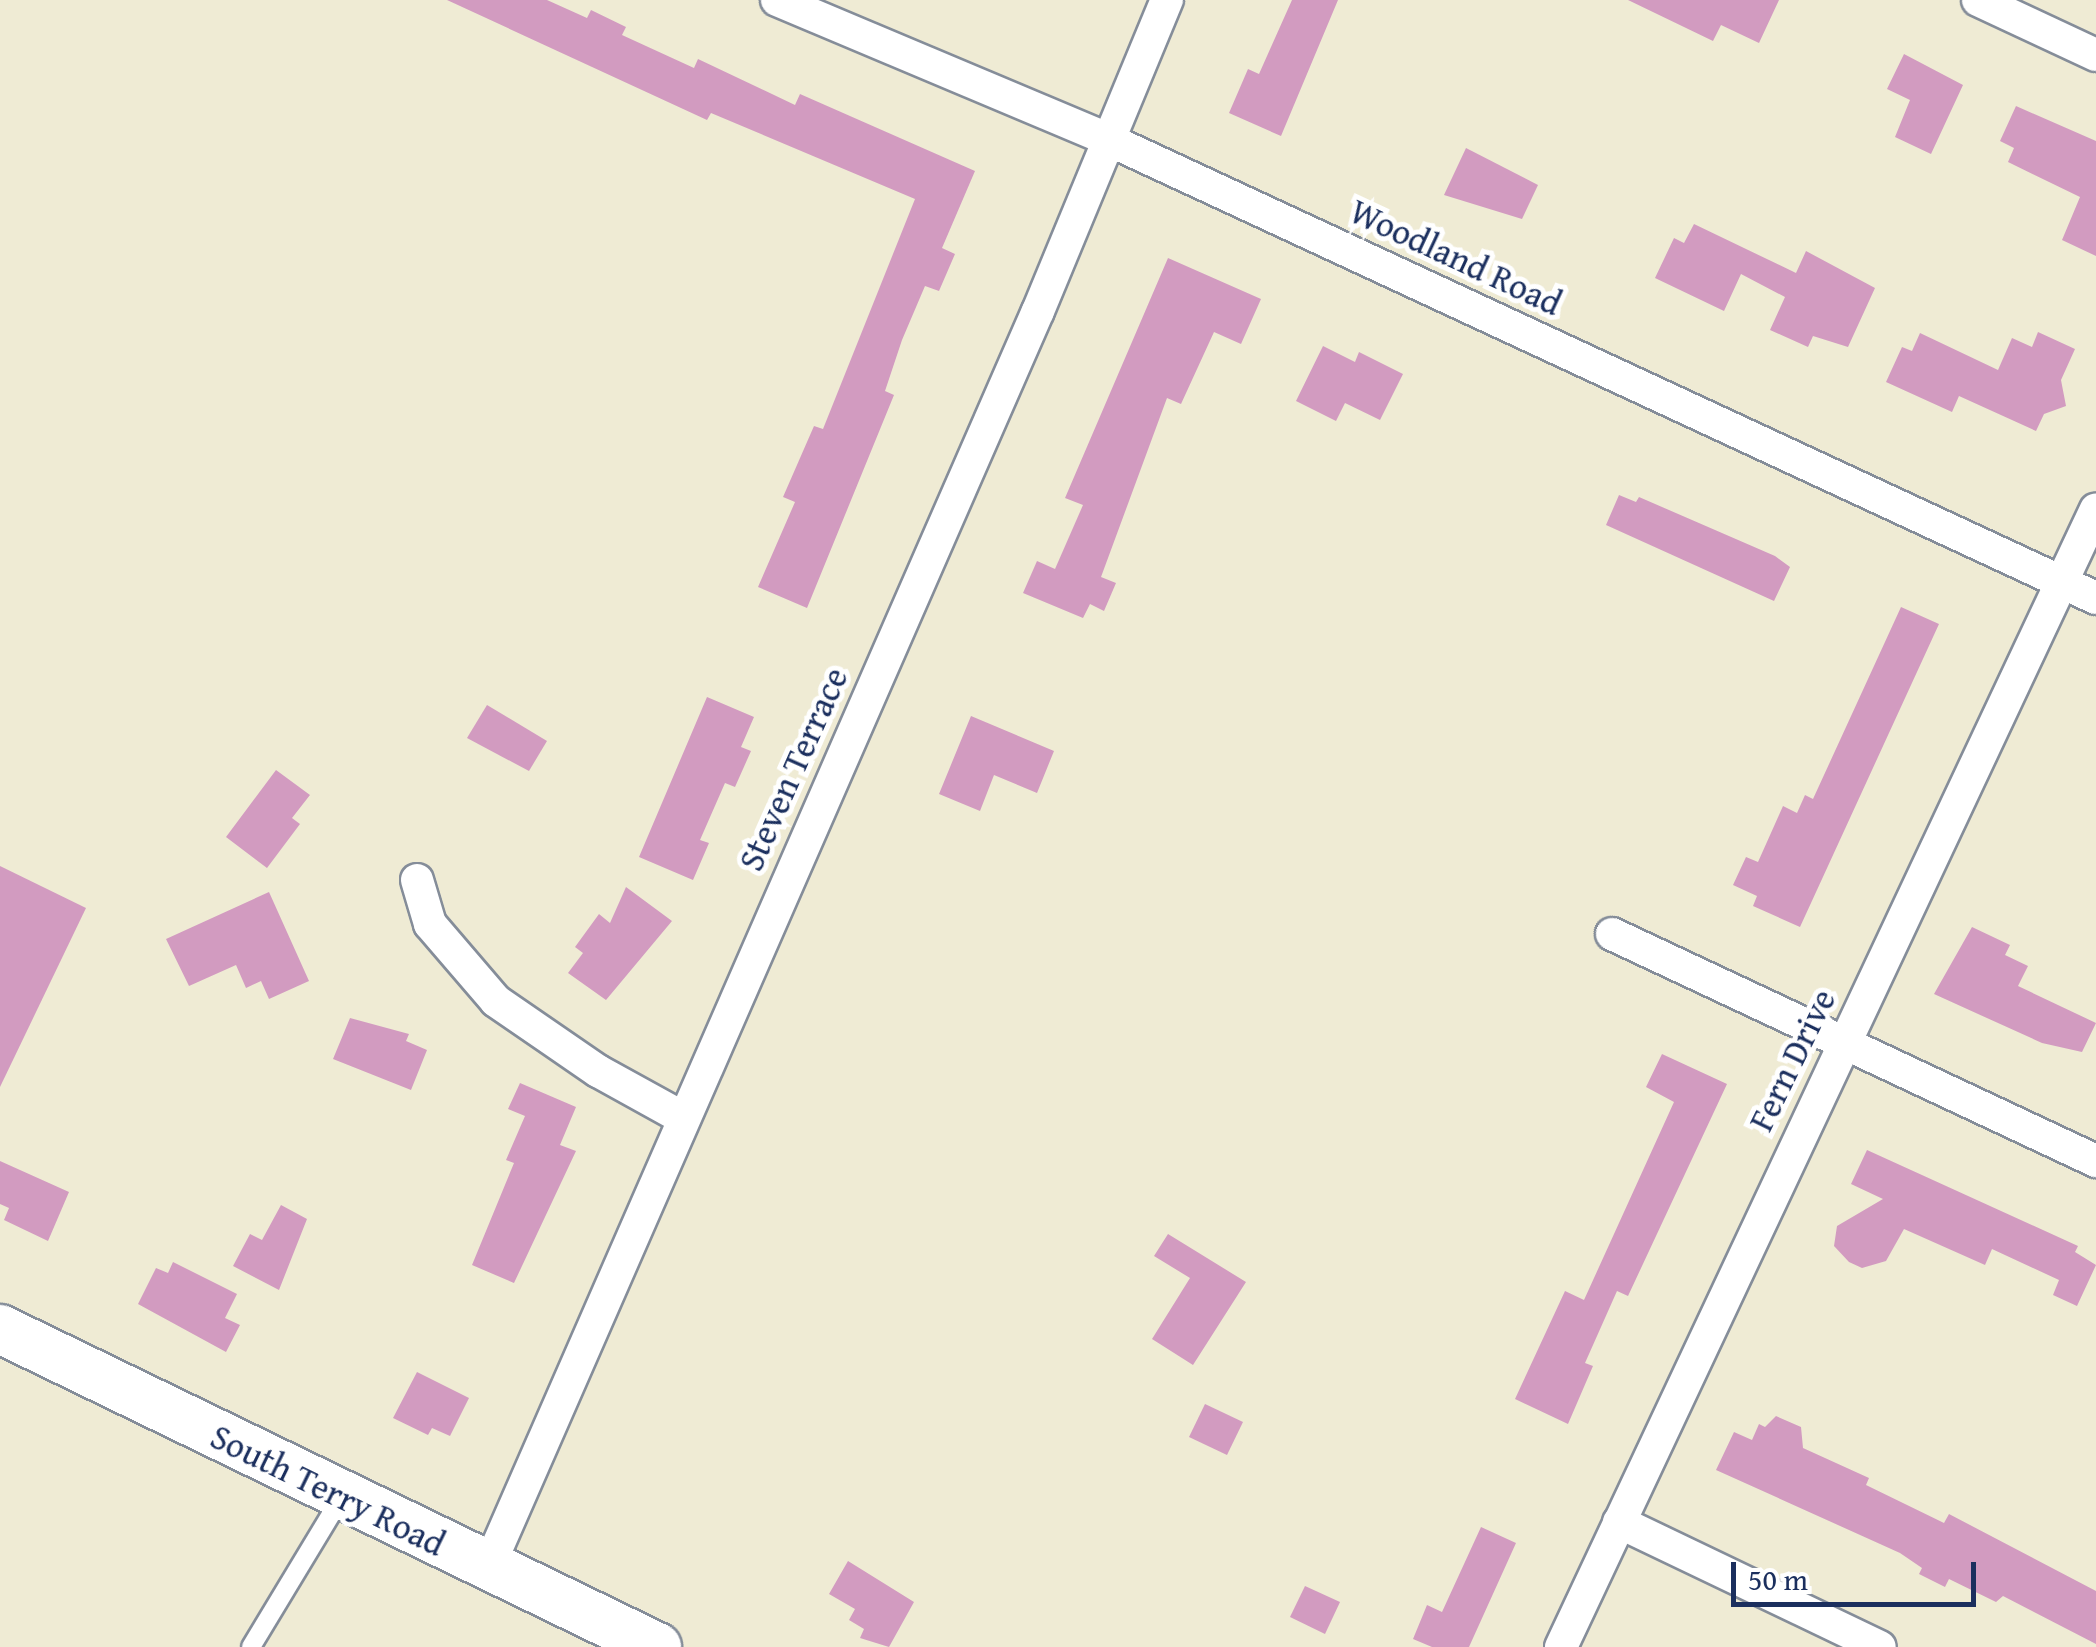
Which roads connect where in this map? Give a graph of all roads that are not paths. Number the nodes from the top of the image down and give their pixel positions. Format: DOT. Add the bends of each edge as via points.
graph roads {
  1 [pos="778,0"];
  2 [pos="1167,0"];
  3 [pos="1978,0"];
  4 [pos="2096,55"];
  5 [pos="1107,139"];
  6 [pos="2096,509"];
  7 [pos="2062,582"];
  8 [pos="2096,598"];
  9 [pos="416,880"];
  10 [pos="1612,934"];
  11 [pos="1844,1044"];
  12 [pos="683,1118"];
  13 [pos="2096,1162"];
  14 [pos="0,1330"];
  15 [pos="341,1496"];
  16 [pos="1619,1522"];
  17 [pos="488,1568"];
  18 [pos="251,1647"];
  19 [pos="656,1647"];
  20 [pos="1562,1647"];
  21 [pos="1880,1647"];
  1 -- 5 [label="street, Woodland Road"];
  2 -- 5 [label="street, Steven Terrace"];
  3 -- 4 [label="street"];
  5 -- 7 [label="street, Woodland Road"];
  5 -- 12 [label="street, Steven Terrace"];
  6 -- 7 [label="street, Fern Drive"];
  7 -- 8 [label="street, Woodland Road"];
  7 -- 11 [label="street, Fern Drive"];
  9 -- 12 [label="street" via="430,924 496,1001"];
  10 -- 11 [label="street"];
  11 -- 13 [label="street"];
  11 -- 16 [label="street, Fern Drive"];
  12 -- 17 [label="street, Steven Terrace"];
  14 -- 15 [label="street, South Terry Road"];
  15 -- 17 [label="street, South Terry Road"];
  15 -- 18 [label="lane"];
  16 -- 20 [label="street, Fern Drive"];
  16 -- 21 [label="street"];
  17 -- 19 [label="street, South Terry Road"];
}
